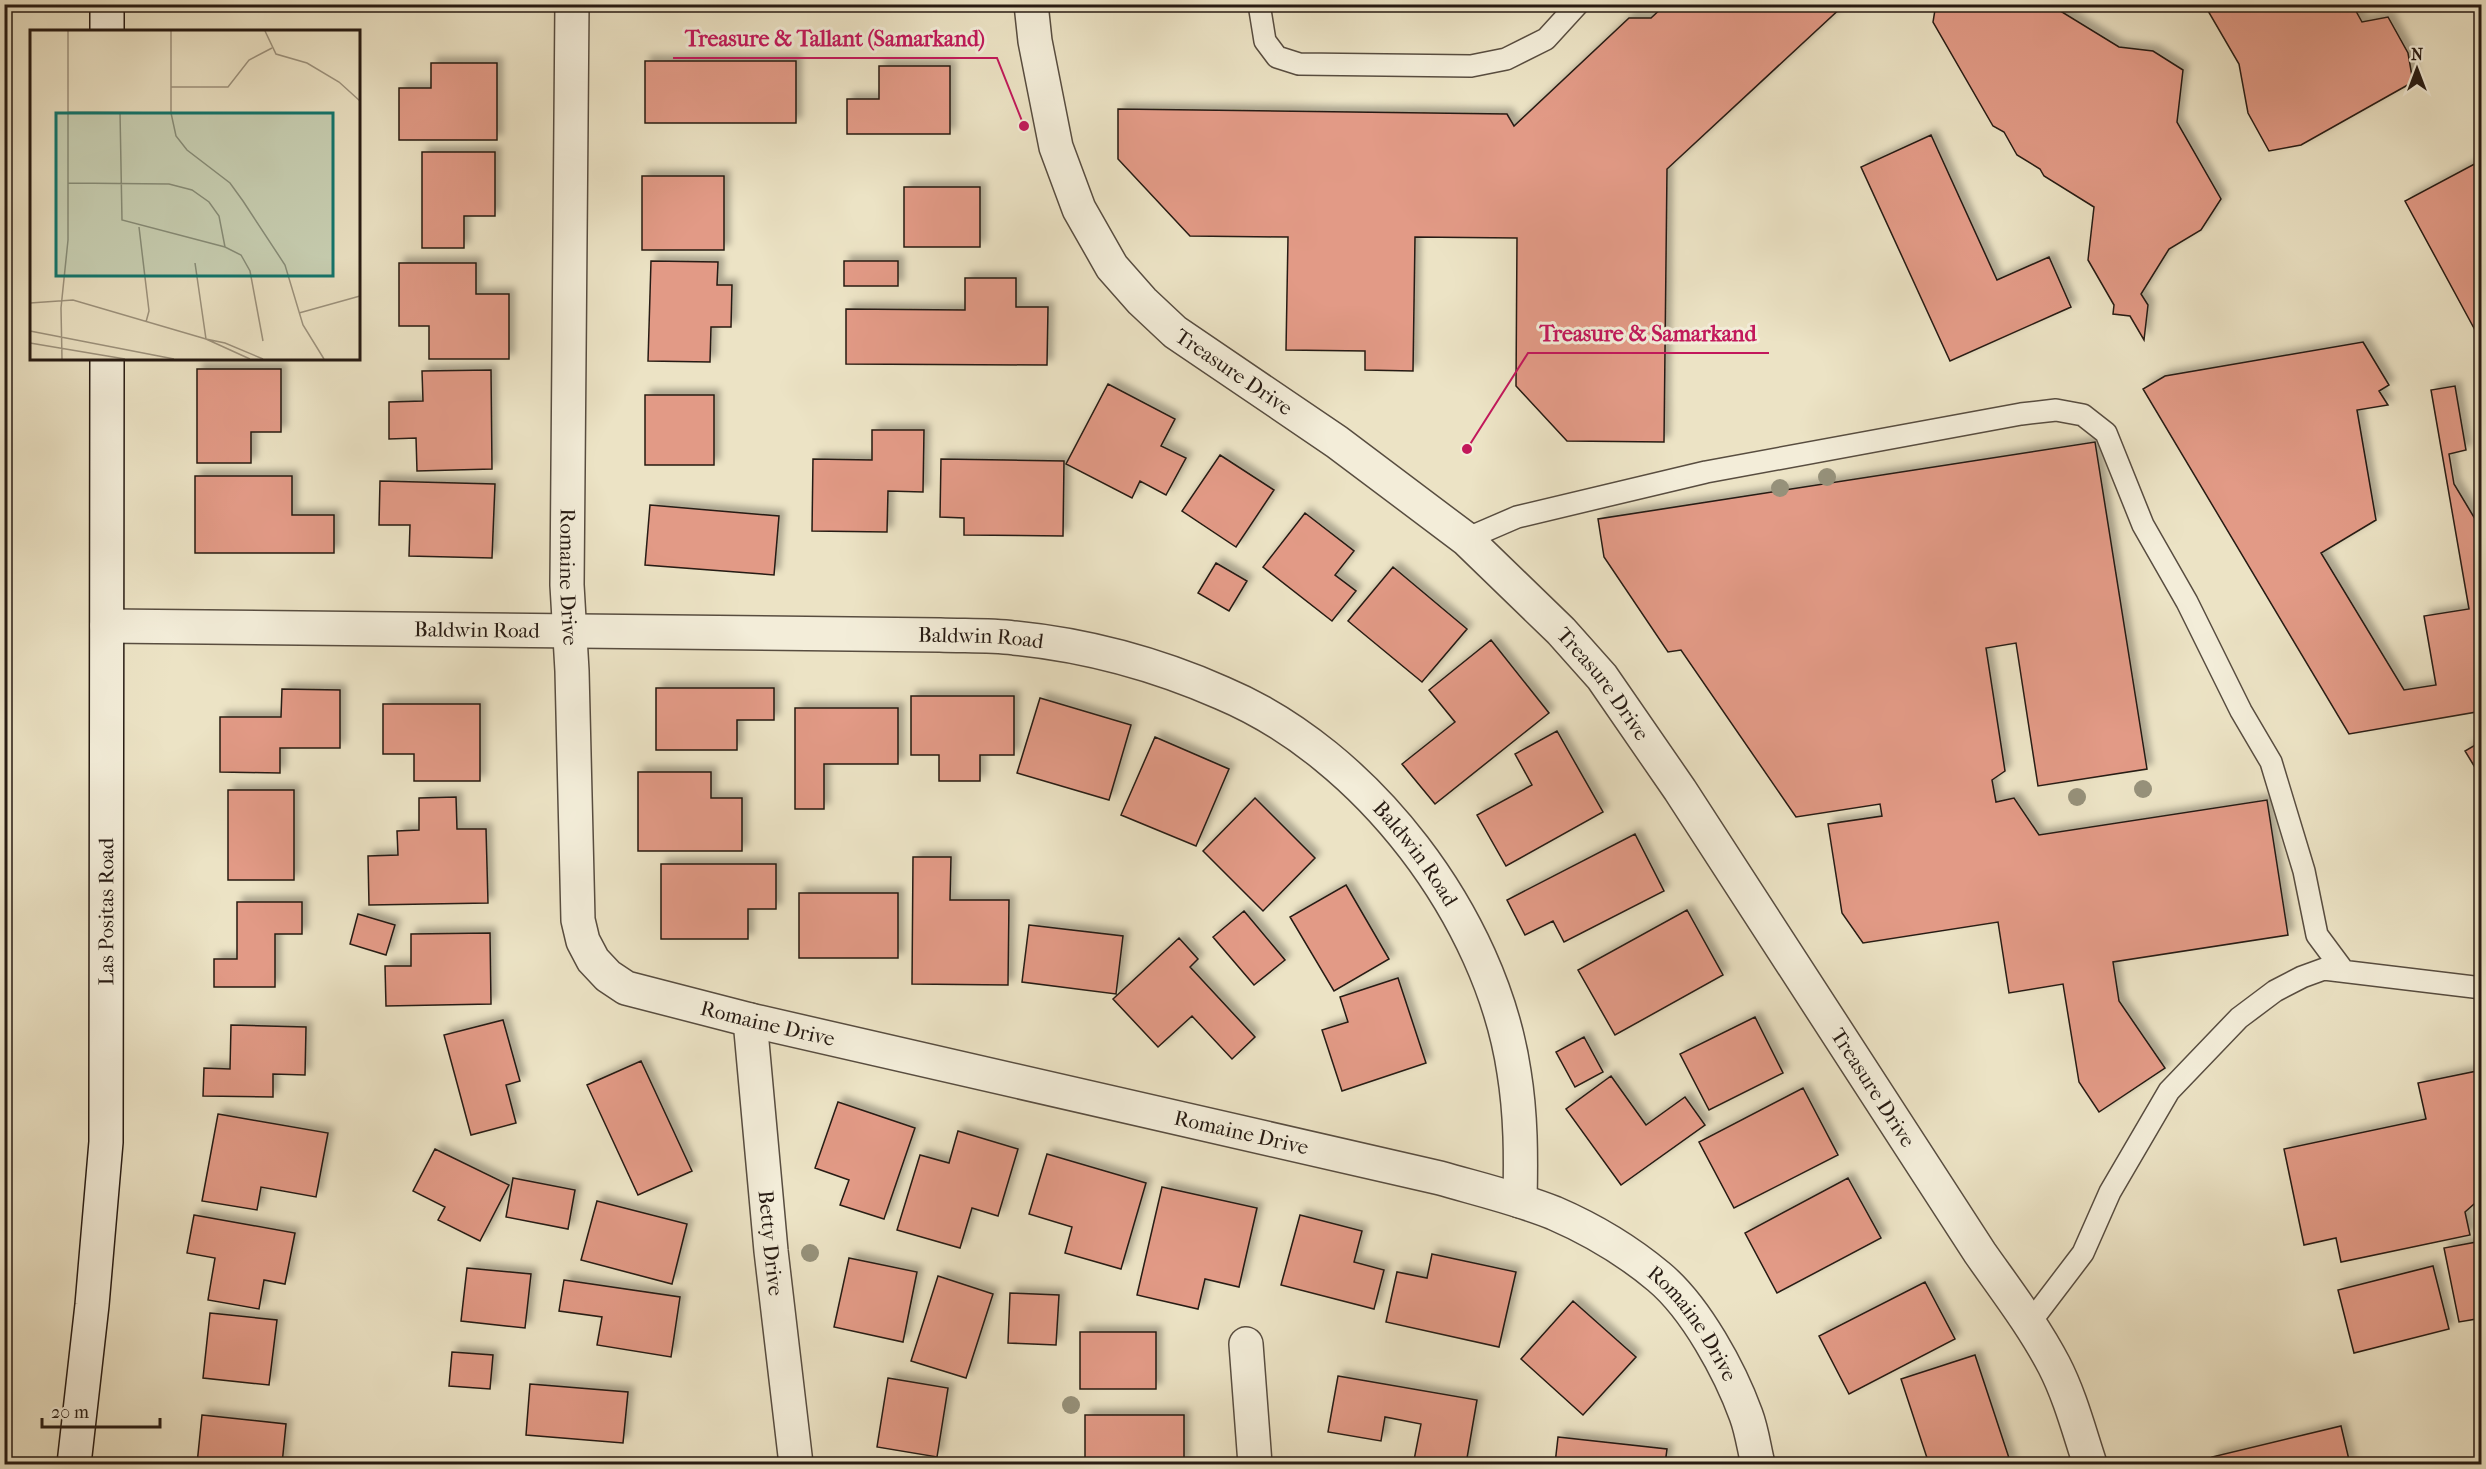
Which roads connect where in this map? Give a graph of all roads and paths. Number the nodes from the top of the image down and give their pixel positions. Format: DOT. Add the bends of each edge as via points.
graph roads {
  1 [pos="107,4"];
  2 [pos="572,4"];
  3 [pos="1031,4"];
  4 [pos="1258,4"];
  5 [pos="1578,4"];
  6 [pos="107,30"];
  7 [pos="107,360"];
  8 [pos="1466,539"];
  9 [pos="107,626"];
  10 [pos="569,631"];
  11 [pos="2343,970"];
  12 [pos="2481,988"];
  13 [pos="750,1020"];
  14 [pos="1520,1201"];
  15 [pos="2030,1324"];
  16 [pos="1246,1344"];
  17 [pos="74,1464"];
  18 [pos="796,1464"];
  19 [pos="1255,1464"];
  20 [pos="1758,1464"];
  21 [pos="2090,1464"];
  1 -- 6 [label="street"];
  2 -- 10 [label="street, Romaine Drive"];
  3 -- 8 [label="street, Treasure Drive" via="1056,147 1079,209 1112,267 1175,332 1337,442"];
  4 -- 5 [label="lane" via="1265,41 1277,57 1299,64 1471,66 1506,59 1546,39"];
  7 -- 9 [label="street, Las Positas Road"];
  8 -- 11 [label="lane" via="1517,517 1706,472 2021,414 2056,410 2084,415 2106,433 2144,525 2271,762 2304,872 2317,935"];
  8 -- 15 [label="street, Treasure Drive" via="1562,631 1602,677"];
  9 -- 10 [label="street, Baldwin Road"];
  9 -- 17 [label="street, Las Positas Road" via="106,1142"];
  10 -- 13 [label="street, Romaine Drive" via="578,920 583,941 593,960 626,988"];
  10 -- 14 [label="street, Baldwin Road" via="1013,638 1085,649 1155,667 1223,693 1273,719 1324,754 1377,802 1426,865 1463,924 1502,1020 1514,1071 1522,1149"];
  11 -- 12 [label="lane"];
  11 -- 15 [label="lane" via="2325,969 2275,991 2239,1018 2169,1091 2110,1192 2083,1253"];
  13 -- 14 [label="street, Romaine Drive" via="1429,1176"];
  13 -- 18 [label="street, Betty Drive"];
  14 -- 20 [label="street, Romaine Drive" via="1599,1235 1660,1278 1690,1311 1729,1372 1747,1418"];
  15 -- 21 [label="street, Treasure Drive" via="2055,1366"];
  16 -- 19 [label="street"];
}
